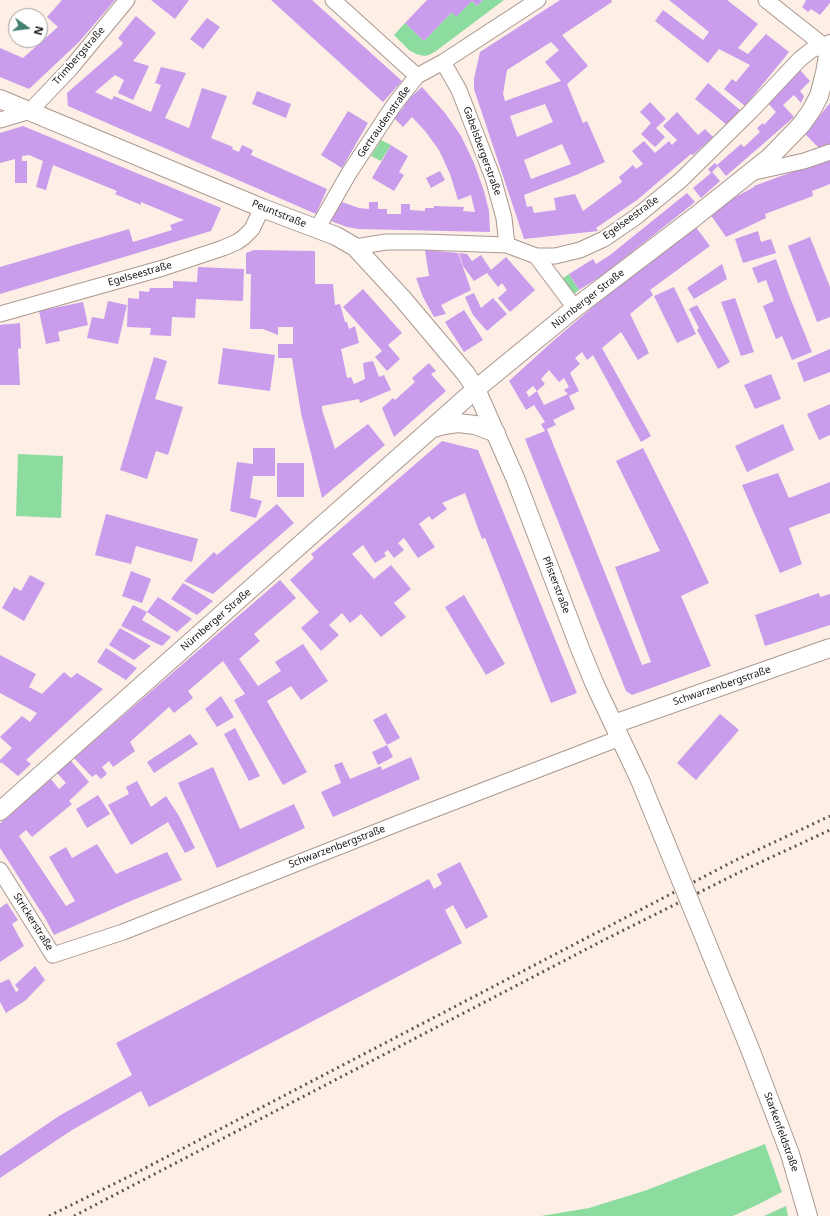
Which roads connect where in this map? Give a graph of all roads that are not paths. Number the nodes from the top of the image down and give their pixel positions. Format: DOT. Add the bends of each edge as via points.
graph roads {
  1 [pos="127,0"];
  2 [pos="333,0"];
  3 [pos="538,0"];
  4 [pos="766,0"];
  5 [pos="829,50"];
  6 [pos="443,62"];
  7 [pos="417,76"];
  8 [pos="0,99"];
  9 [pos="30,111"];
  10 [pos="0,120"];
  11 [pos="830,152"];
  12 [pos="747,174"];
  13 [pos="262,208"];
  14 [pos="317,229"];
  15 [pos="507,245"];
  16 [pos="355,247"];
  17 [pos="536,256"];
  18 [pos="575,308"];
  19 [pos="0,314"];
  20 [pos="476,389"];
  21 [pos="433,428"];
  22 [pos="496,433"];
  23 [pos="830,648"];
  24 [pos="617,731"];
  25 [pos="0,811"];
  26 [pos="0,870"];
  27 [pos="53,955"];
  28 [pos="750,1049"];
  29 [pos="808,1216"];
  1 -- 9 [label="street, Trimbergstraße" via="70,69"];
  2 -- 7 [label="street"];
  3 -- 6 [label="street, Gertraudenstraße"];
  4 -- 5 [label="street"];
  5 -- 12 [label="street, Nürnberger Straße" via="819,96 811,111 770,157"];
  5 -- 17 [label="street, Egelseestraße" via="814,48 800,59 696,166 630,222 604,239 580,250 555,256"];
  6 -- 7 [label="street, Gertraudenstraße"];
  6 -- 15 [label="street, Gabelsbergerstraße" via="459,90 493,178 504,218"];
  7 -- 14 [label="street, Gertraudenstraße" via="394,105 349,173"];
  8 -- 9 [label="street, Peuntstraße"];
  9 -- 10 [label="street"];
  9 -- 13 [label="street, Peuntstraße"];
  11 -- 12 [label="street, Nürnberger Straße" via="804,161"];
  12 -- 18 [label="street, Nürnberger Straße"];
  13 -- 14 [label="street, Peuntstraße"];
  13 -- 19 [label="street, Egelseestraße" via="252,229 237,242 223,248 157,270"];
  14 -- 16 [label="street, Peuntstraße"];
  15 -- 16 [label="street, Egelseestraße" via="386,242"];
  15 -- 17 [label="street, Egelseestraße"];
  16 -- 20 [label="street, Peuntstraße" via="412,309"];
  17 -- 18 [label="street"];
  18 -- 20 [label="street, Nürnberger Straße"];
  20 -- 21 [label="street, Nürnberger Straße"];
  20 -- 22 [label="street, Pfisterstraße"];
  21 -- 22 [label="street" via="444,425 475,425"];
  21 -- 25 [label="street, Nürnberger Straße"];
  22 -- 24 [label="street, Pfisterstraße" via="581,652"];
  23 -- 24 [label="street, Schwarzenbergstraße"];
  24 -- 27 [label="street, Schwarzenbergstraße" via="404,821 123,932"];
  24 -- 28 [label="street, Pfisterstraße, bridge" via="640,780"];
  26 -- 27 [label="street, Strickerstraße"];
  28 -- 29 [label="street, Starkenfeldstraße" via="790,1154"];
}
